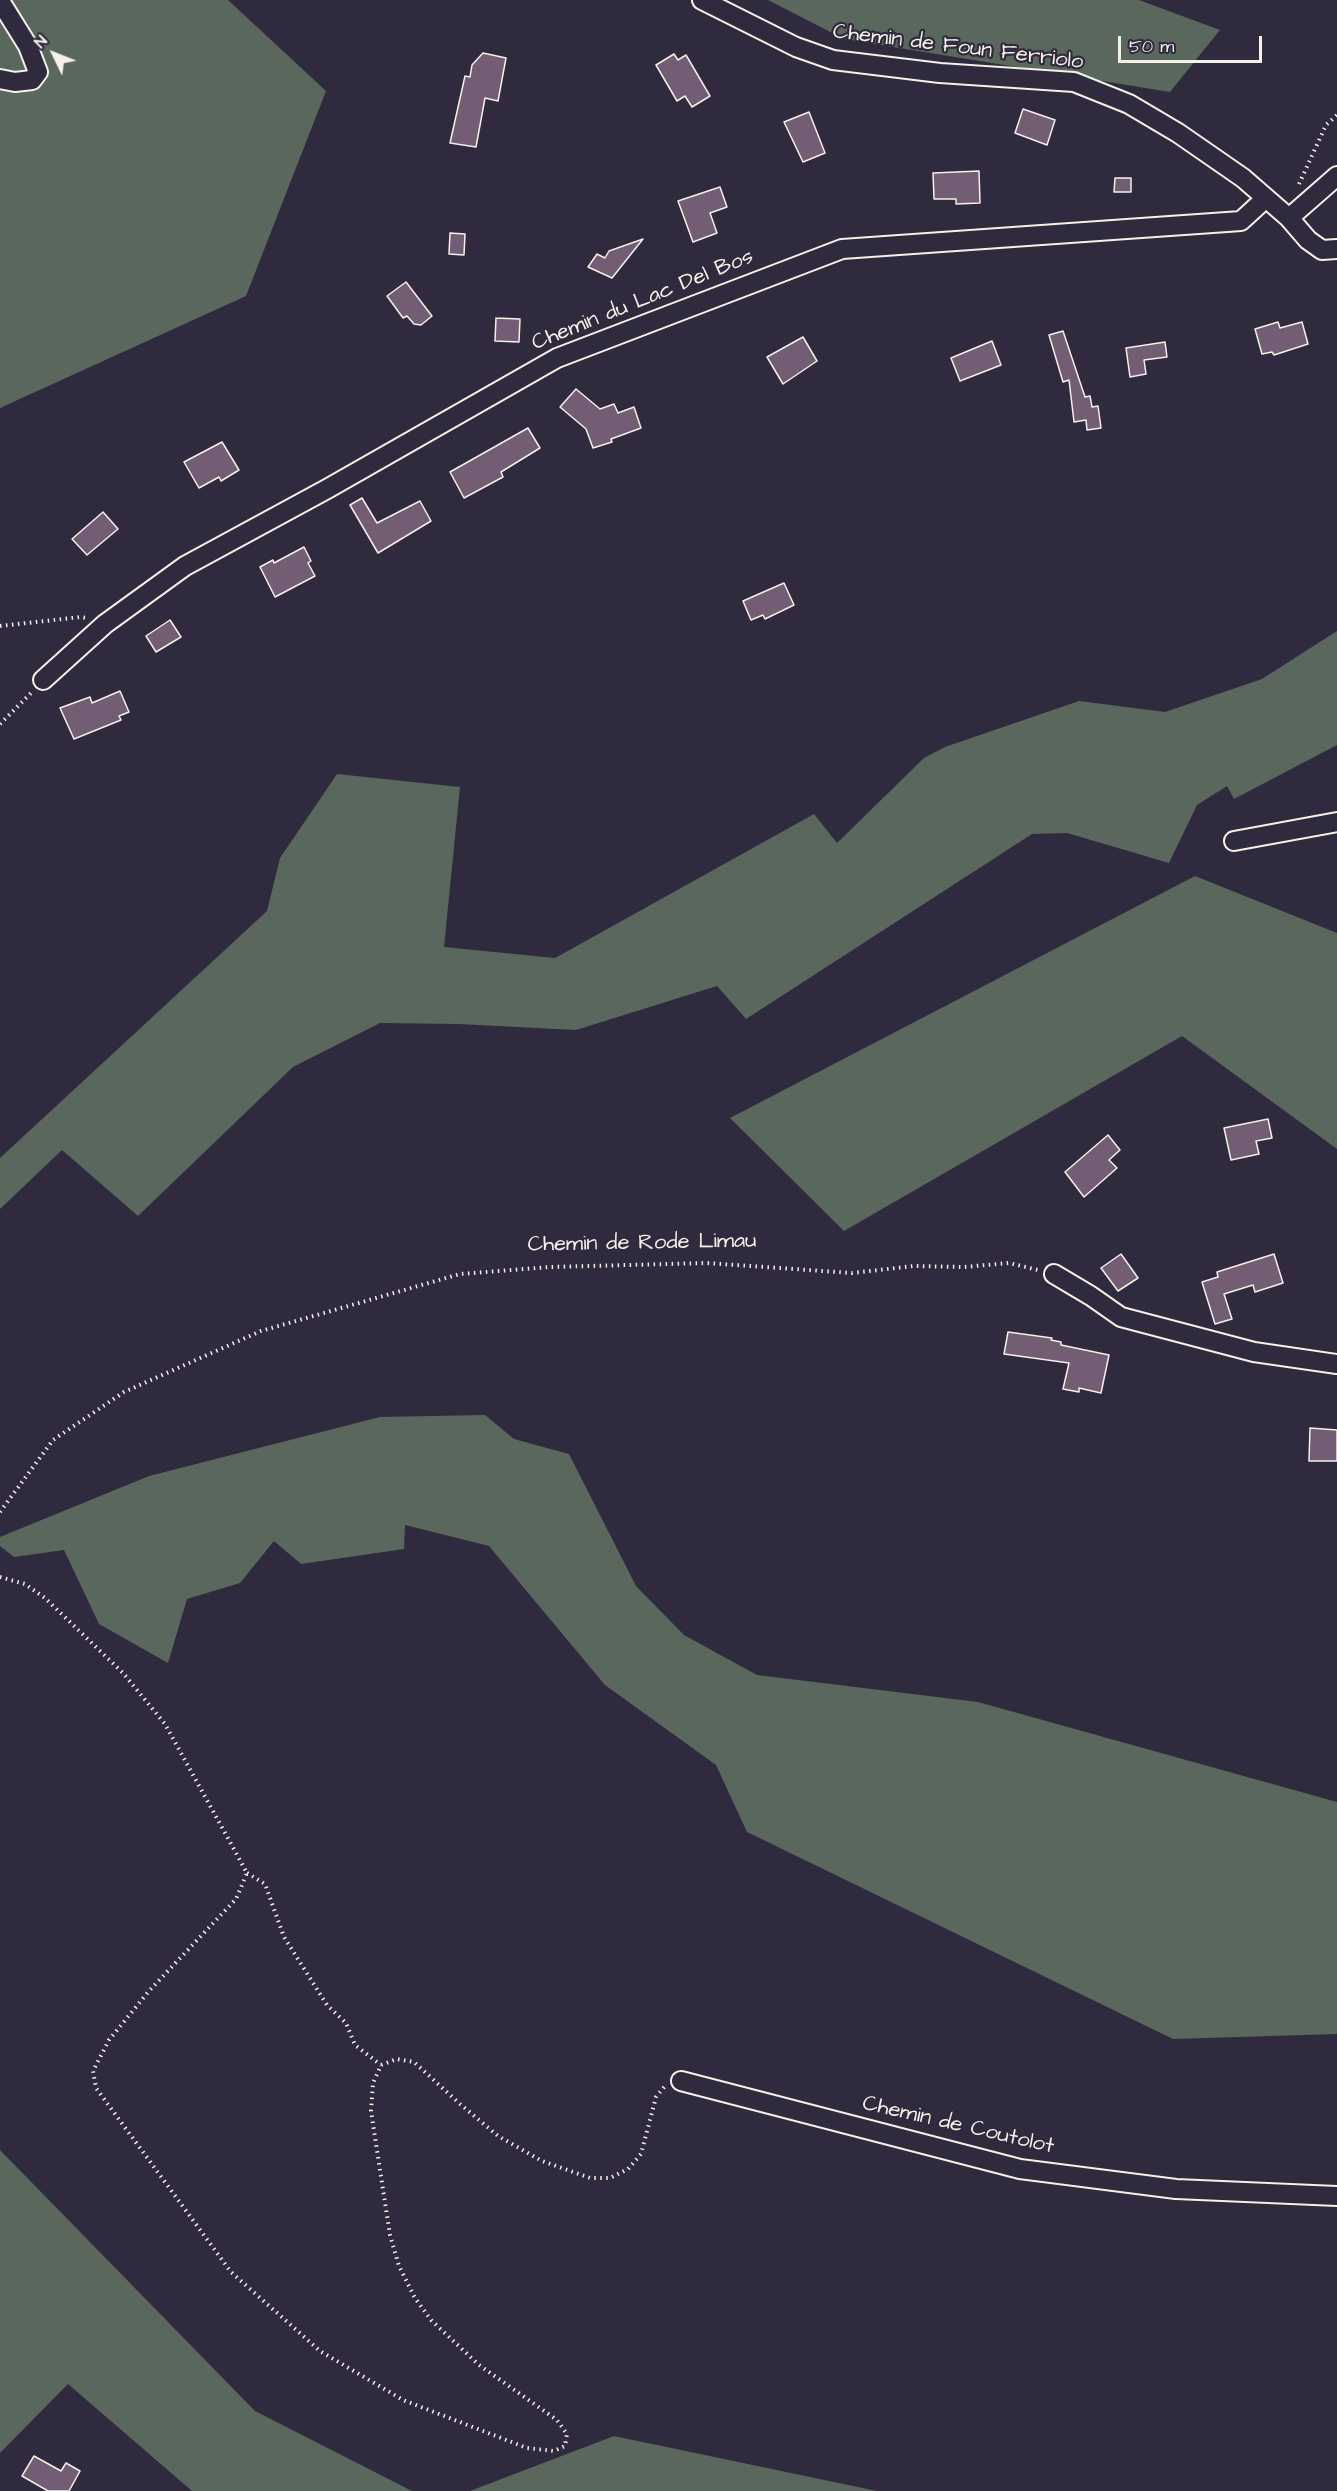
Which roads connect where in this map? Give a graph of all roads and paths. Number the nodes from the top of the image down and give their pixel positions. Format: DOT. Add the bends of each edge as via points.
graph roads {
  1 [pos="702,0"];
  2 [pos="0,1"];
  3 [pos="0,79"];
  4 [pos="1337,115"];
  5 [pos="1337,176"];
  6 [pos="1299,185"];
  7 [pos="1266,198"];
  8 [pos="1289,218"];
  9 [pos="1337,249"];
  10 [pos="105,624"];
  11 [pos="0,626"];
  12 [pos="43,681"];
  13 [pos="0,724"];
  14 [pos="1337,822"];
  15 [pos="1234,841"];
  16 [pos="1054,1274"];
  17 [pos="1337,1364"];
  18 [pos="0,1512"];
  19 [pos="0,1577"];
  20 [pos="247,1873"];
  21 [pos="381,2066"];
  22 [pos="681,2081"];
  23 [pos="1337,2196"];
  1 -- 7 [label="street, Chemin de Foun Ferriolo" via="833,60 940,73 1074,82 1129,104 1178,133"];
  2 -- 3 [label="street" via="28,46 38,72 32,80"];
  4 -- 6 [label="path" via="1326,125"];
  5 -- 8 [label="street"];
  7 -- 8 [label="street, Chemin de Foun Ferriolo"];
  7 -- 10 [label="street, Chemin du Lac Del Bos" via="1241,221 842,249 831,253 557,358 185,566"];
  8 -- 9 [label="street, Chemin de Foun Ferriolo" via="1322,250"];
  10 -- 11 [label="path" via="81,617"];
  10 -- 12 [label="street, Chemin du Lac Del Bos"];
  12 -- 13 [label="path"];
  14 -- 15 [label="street"];
  16 -- 17 [label="street" via="1121,1317 1254,1352"];
  16 -- 18 [label="path, Chemin de Rode Limau" via="1009,1263 914,1266 852,1273 707,1263 460,1274 261,1331 124,1392 53,1440"];
  19 -- 20 [label="path" via="25,1584 45,1598 130,1681 165,1724"];
  20 -- 21 [label="path" via="265,1884 284,1937 327,2005 346,2023 355,2045"];
  20 -- 21 [label="path" via="236,1899 149,1991 109,2040 93,2071 96,2088 231,2271 320,2350 403,2400 527,2448 554,2451 565,2446 567,2434 557,2420 479,2365 431,2320 403,2274 390,2235 371,2111 373,2083"];
  21 -- 22 [label="path" via="397,2059 414,2062 498,2136 542,2161 590,2178 610,2178 628,2169 640,2154 656,2097 666,2085"];
  22 -- 23 [label="street, Chemin de Coutolot" via="1020,2169 1176,2189"];
}
